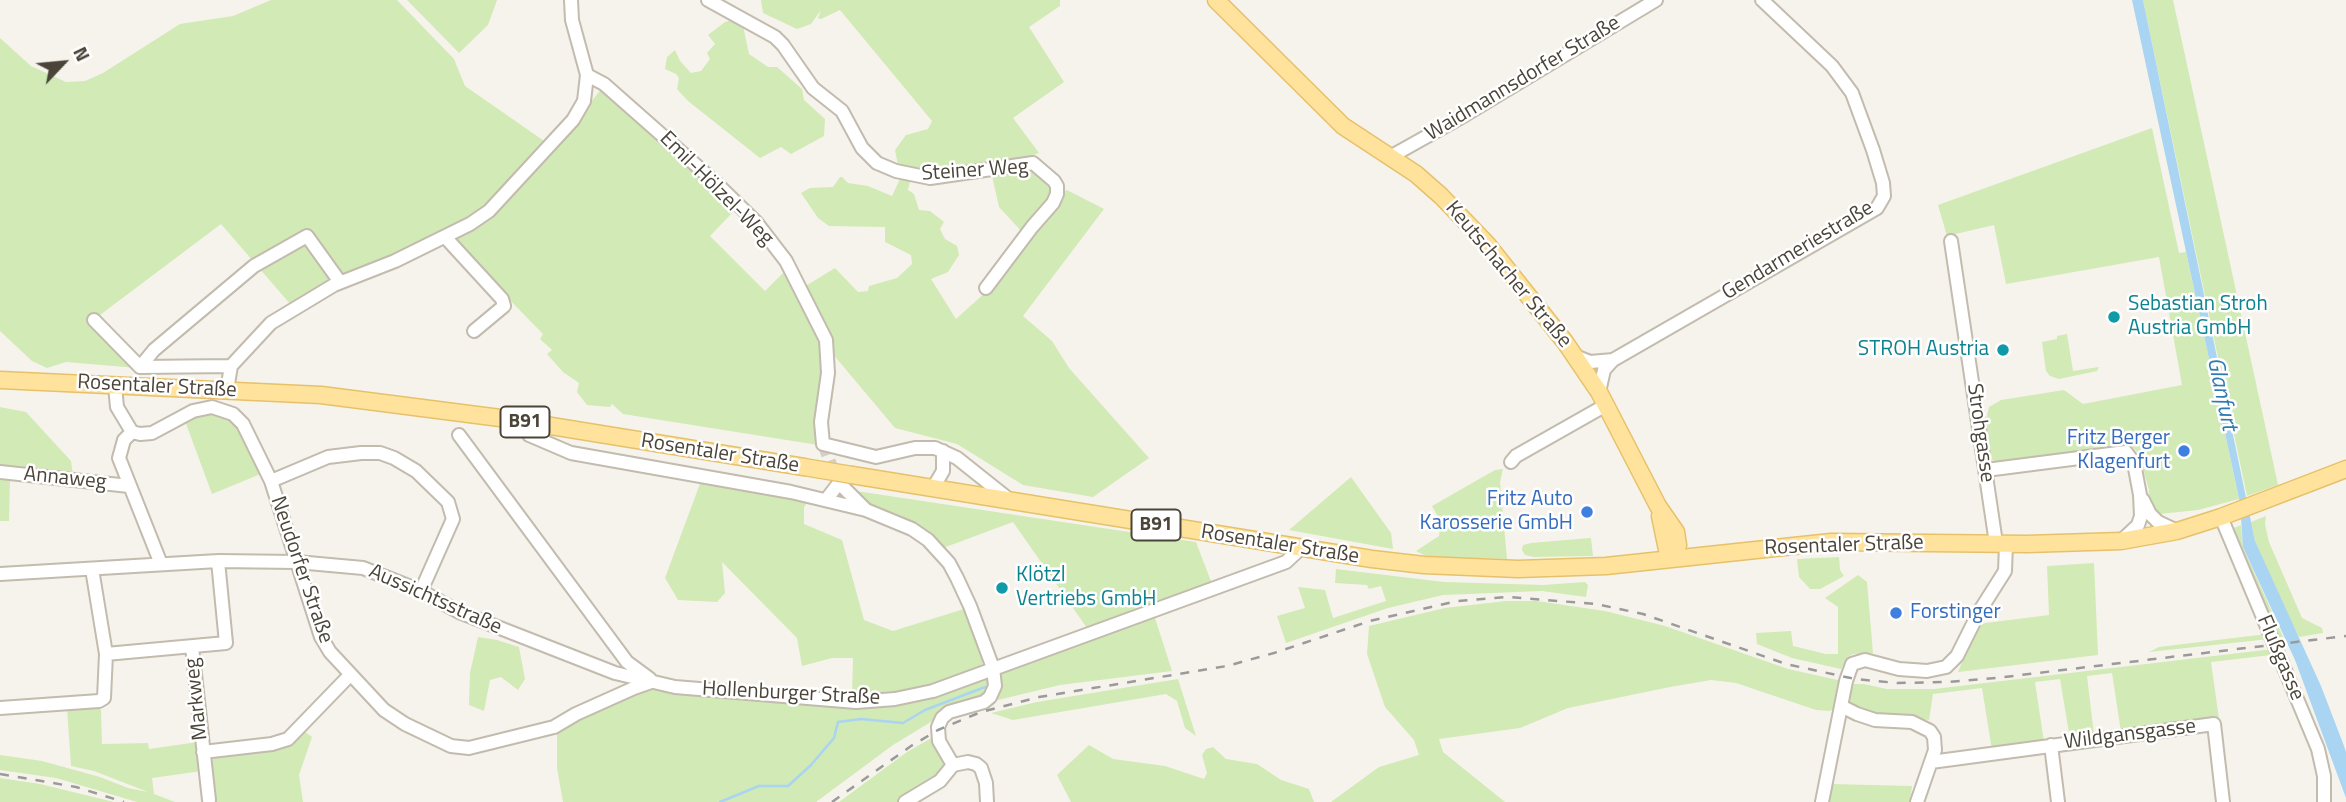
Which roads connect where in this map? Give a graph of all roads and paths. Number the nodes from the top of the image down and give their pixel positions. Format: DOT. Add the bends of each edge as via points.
graph roads {
  1 [pos="571,0"];
  2 [pos="708,0"];
  3 [pos="1216,0"];
  4 [pos="1656,0"];
  5 [pos="1762,0"];
  6 [pos="587,75"];
  7 [pos="1390,157"];
  8 [pos="446,238"];
  9 [pos="1951,241"];
  10 [pos="340,282"];
  11 [pos="986,288"];
  12 [pos="94,320"];
  13 [pos="474,331"];
  14 [pos="232,366"];
  15 [pos="140,367"];
  16 [pos="1603,367"];
  17 [pos="0,380"];
  18 [pos="115,386"];
  19 [pos="227,390"];
  20 [pos="1602,398"];
  21 [pos="132,432"];
  22 [pos="459,435"];
  23 [pos="529,435"];
  24 [pos="943,451"];
  25 [pos="1511,462"];
  26 [pos="2346,469"];
  27 [pos="1986,470"];
  28 [pos="0,472"];
  29 [pos="846,479"];
  30 [pos="271,481"];
  31 [pos="129,486"];
  32 [pos="933,488"];
  33 [pos="2140,495"];
  34 [pos="825,500"];
  35 [pos="1011,501"];
  36 [pos="1658,506"];
  37 [pos="866,510"];
  38 [pos="2224,516"];
  39 [pos="2177,531"];
  40 [pos="1676,532"];
  41 [pos="2121,541"];
  42 [pos="2001,544"];
  43 [pos="1301,548"];
  44 [pos="1708,554"];
  45 [pos="1669,559"];
  46 [pos="218,561"];
  47 [pos="297,562"];
  48 [pos="161,564"];
  49 [pos="92,569"];
  50 [pos="0,574"];
  51 [pos="421,591"];
  52 [pos="192,647"];
  53 [pos="106,654"];
  54 [pos="993,668"];
  55 [pos="350,675"];
  56 [pos="653,682"];
  57 [pos="1841,706"];
  58 [pos="0,708"];
  59 [pos="2051,745"];
  60 [pos="202,752"];
  61 [pos="1931,762"];
  62 [pos="953,765"];
  63 [pos="209,800"];
  64 [pos="905,802"];
  65 [pos="987,802"];
  66 [pos="1822,802"];
  67 [pos="1917,802"];
  68 [pos="2058,802"];
  69 [pos="2223,802"];
  70 [pos="2324,802"];
  1 -- 6 [label="street"];
  2 -- 11 [label="street, Steiner Weg" via="775,37 813,88 842,111 862,148 877,163 930,178 1033,163 1054,181 1053,202"];
  3 -- 7 [label="main road, Keutschacher Straße" via="1335,119"];
  4 -- 7 [label="street, Waidmannsdorfer Straße"];
  5 -- 16 [label="street, Gendarmeriestraße" via="1832,66 1852,93 1884,196 1877,208"];
  6 -- 8 [label="street" via="584,101 573,120 489,211"];
  6 -- 24 [label="street, Emil-Hölzel-Weg" via="604,84 715,182 756,222 786,261 827,340 823,444 876,457 915,447"];
  7 -- 16 [label="main road, Keutschacher Straße" via="1464,218 1575,356"];
  8 -- 10 [label="street"];
  8 -- 13 [label="street" via="504,306"];
  9 -- 27 [label="street, Strohgasse"];
  10 -- 14 [label="street" via="271,323"];
  10 -- 15 [label="street" via="307,236 254,266"];
  12 -- 15 [label="street"];
  14 -- 15 [label="street"];
  14 -- 19 [label="street"];
  16 -- 20 [label="main road, Keutschacher Straße"];
  17 -- 18 [label="main road, Rosentaler Straße / B91"];
  18 -- 19 [label="main road, Rosentaler Straße / B91"];
  18 -- 21 [label="street" via="117,407"];
  19 -- 29 [label="main road, Rosentaler Straße / B91, bridge" via="417,406 804,467"];
  20 -- 25 [label="street"];
  20 -- 36 [label="main road, Keutschacher Straße"];
  21 -- 30 [label="street, Neudorfer Straße" via="152,433 193,411 222,408 243,424"];
  21 -- 31 [label="street, Annaweg" via="124,440 119,458"];
  22 -- 56 [label="street, Hollenburger Straße" via="627,662"];
  23 -- 34 [label="street" via="571,453"];
  24 -- 32 [label="street" via="943,471"];
  24 -- 35 [label="street, Emil-Hölzel-Weg"];
  26 -- 38 [label="main road, Rosentaler Straße / B91"];
  27 -- 33 [label="street" via="2126,452 2134,463"];
  27 -- 42 [label="street, Strohgasse"];
  28 -- 31 [label="street, Annaweg"];
  29 -- 32 [label="main road, Rosentaler Straße / B91"];
  29 -- 34 [label="street"];
  29 -- 37 [label="street"];
  30 -- 47 [label="street, Neudorfer Straße"];
  30 -- 51 [label="street" via="328,457 360,453 380,453 416,471 447,502 453,519"];
  31 -- 48 [label="street, Annaweg"];
  32 -- 35 [label="main road, Rosentaler Straße / B91"];
  33 -- 39 [label="street" via="2158,522"];
  33 -- 41 [label="street" via="2141,516"];
  34 -- 37 [label="street"];
  35 -- 43 [label="main road, Rosentaler Straße / B91"];
  36 -- 40 [label="main road"];
  36 -- 45 [label="main road"];
  37 -- 54 [label="street" via="912,529 944,558 970,606"];
  38 -- 39 [label="main road, Rosentaler Straße / B91"];
  38 -- 70 [label="street, Flußgasse" via="2318,749"];
  39 -- 41 [label="main road, Rosentaler Straße / B91"];
  40 -- 44 [label="main road"];
  40 -- 45 [label="main road" via="1678,545"];
  41 -- 42 [label="main road, Rosentaler Straße / B91"];
  42 -- 44 [label="main road, Rosentaler Straße / B91" via="1831,542"];
  42 -- 57 [label="street, Strohgasse" via="2006,571 1951,663 1927,671 1857,661 1849,669"];
  43 -- 45 [label="main road, Rosentaler Straße / B91" via="1473,568 1606,566"];
  43 -- 54 [label="street, Hollenburger Straße" via="1286,562"];
  44 -- 45 [label="main road, Rosentaler Straße / B91"];
  46 -- 47 [label="street, Aussichtsstraße"];
  46 -- 48 [label="street, Aussichtsstraße"];
  46 -- 52 [label="street" via="226,643"];
  47 -- 51 [label="street, Aussichtsstraße" via="363,568"];
  47 -- 55 [label="street, Neudorfer Straße" via="321,637"];
  48 -- 49 [label="street, Aussichtsstraße"];
  49 -- 50 [label="street, Aussichtsstraße"];
  49 -- 53 [label="street"];
  51 -- 56 [label="street, Aussichtsstraße" via="527,640"];
  52 -- 53 [label="street"];
  52 -- 60 [label="street, Markweg"];
  53 -- 58 [label="street" via="106,686 99,701"];
  54 -- 56 [label="street, Hollenburger Straße" via="933,691 856,702"];
  54 -- 62 [label="street" via="995,686 990,697 950,712 938,727 939,741"];
  55 -- 56 [label="street, Neudorfer Straße" via="384,710 405,724 451,746 470,748 554,727"];
  55 -- 60 [label="street, Markweg" via="288,739"];
  57 -- 61 [label="street" via="1868,718 1922,726 1934,737"];
  57 -- 66 [label="street"];
  59 -- 61 [label="street, Wildgansgasse"];
  59 -- 68 [label="street, Wildgansgasse"];
  59 -- 69 [label="street, Wildgansgasse" via="2214,724"];
  60 -- 63 [label="street, Markweg"];
  61 -- 67 [label="street"];
  62 -- 64 [label="street" via="940,781"];
  62 -- 65 [label="street" via="968,762 981,768"];
}
